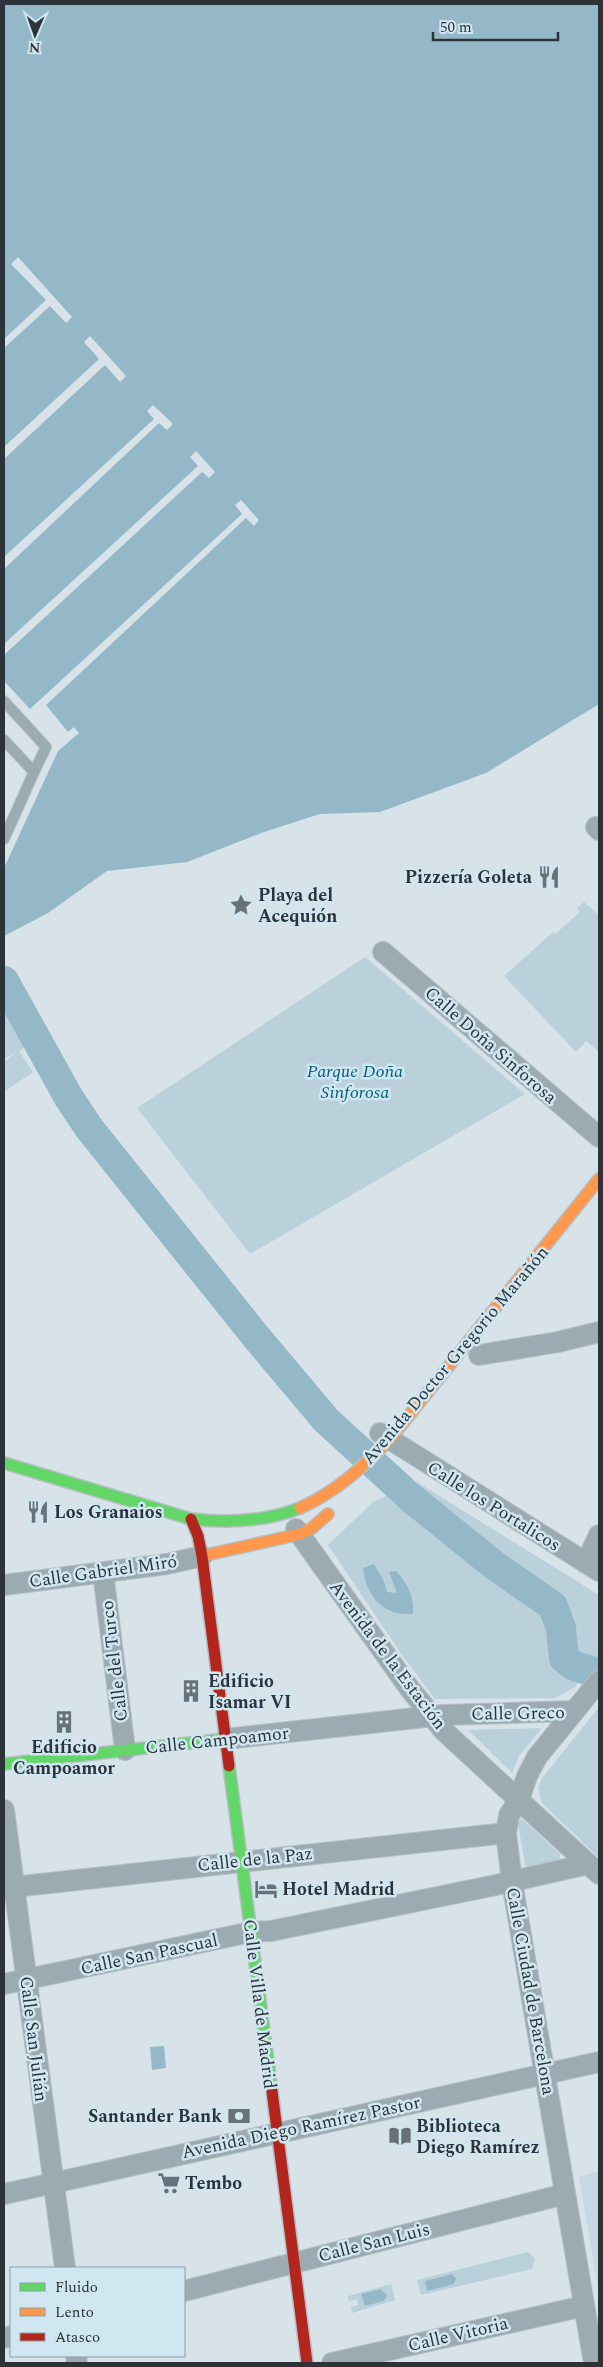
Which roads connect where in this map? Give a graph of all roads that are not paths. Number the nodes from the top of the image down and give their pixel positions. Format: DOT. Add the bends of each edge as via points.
graph roads {
  1 [pos="4,701"];
  2 [pos="4,740"];
  3 [pos="34,772"];
  4 [pos="4,839"];
  5 [pos="383,952"];
  6 [pos="599,1137"];
  7 [pos="599,1180"];
  8 [pos="599,1335"];
  9 [pos="491,1339"];
  10 [pos="476,1358"];
  11 [pos="393,1444"];
  12 [pos="4,1462"];
  13 [pos="332,1512"];
  14 [pos="191,1519"];
  15 [pos="298,1531"];
  16 [pos="182,1532"];
  17 [pos="599,1535"];
  18 [pos="198,1536"];
  19 [pos="202,1556"];
  20 [pos="593,1567"];
  21 [pos="103,1572"];
  22 [pos="4,1585"];
  23 [pos="599,1682"];
  24 [pos="577,1709"];
  25 [pos="431,1716"];
  26 [pos="226,1739"];
  27 [pos="125,1750"];
  28 [pos="4,1764"];
  29 [pos="520,1800"];
  30 [pos="4,1810"];
  31 [pos="506,1833"];
  32 [pos="242,1861"];
  33 [pos="594,1869"];
  34 [pos="512,1882"];
  35 [pos="9,1887"];
  36 [pos="251,1932"];
  37 [pos="27,1979"];
  38 [pos="4,1984"];
  39 [pos="599,2062"];
  40 [pos="545,2074"];
  41 [pos="277,2132"];
  42 [pos="53,2183"];
  43 [pos="4,2194"];
  44 [pos="565,2194"];
  45 [pos="294,2263"];
  46 [pos="65,2267"];
  47 [pos="185,2291"];
  48 [pos="584,2306"];
  49 [pos="307,2363"];
  50 [pos="332,2363"];
  51 [pos="594,2363"];
  1 -- 3 [label="lane" via="46,747"];
  2 -- 3 [label="lane"];
  3 -- 4 [label="lane"];
  5 -- 6 [label="street, Calle Doña Sinforosa"];
  7 -- 11 [label="street, Avenida Doctor Gregorio Marañón"];
  8 -- 10 [label="street"];
  9 -- 10 [label="street, Avenida Doctor Gregorio Marañón"];
  11 -- 14 [label="street, Avenida Doctor Gregorio Marañón" via="336,1488 301,1508 262,1520 224,1523"];
  11 -- 20 [label="street, Calle los Portalicos"];
  12 -- 14 [label="street, Avenida Doctor Gregorio Marañón"];
  13 -- 15 [label="street"];
  14 -- 18 [label="street, Calle Villa de Madrid"];
  15 -- 18 [label="street" via="265,1536"];
  15 -- 19 [label="street"];
  15 -- 25 [label="street, Avenida de la Estación"];
  16 -- 18 [label="street"];
  17 -- 20 [label="street"];
  18 -- 19 [label="street, Calle Villa de Madrid"];
  19 -- 21 [label="street, Calle Gabriel Miró"];
  19 -- 26 [label="street, Calle Villa de Madrid"];
  21 -- 22 [label="street, Calle Gabriel Miró"];
  21 -- 27 [label="street, Calle del Turco"];
  23 -- 24 [label="street, Calle Ciudad de Barcelona"];
  24 -- 25 [label="street, Calle Greco"];
  24 -- 29 [label="street, Calle Ciudad de Barcelona" via="534,1763"];
  25 -- 26 [label="street, Calle Campoamor"];
  25 -- 29 [label="street, Avenida de la Estación" via="456,1744"];
  26 -- 27 [label="street, Calle Campoamor"];
  26 -- 32 [label="street, Calle Villa de Madrid"];
  27 -- 28 [label="street, Calle Campoamor"];
  29 -- 31 [label="street, Calle Ciudad de Barcelona" via="510,1815"];
  29 -- 33 [label="street, Avenida de la Estación"];
  30 -- 35 [label="street, Calle San Julián"];
  31 -- 32 [label="street, Calle de la Paz"];
  31 -- 34 [label="street, Calle Ciudad de Barcelona"];
  32 -- 35 [label="street, Calle de la Paz"];
  32 -- 36 [label="street, Calle Villa de Madrid"];
  33 -- 34 [label="street, Calle San Pascual"];
  34 -- 36 [label="street, Calle San Pascual" via="271,1931"];
  34 -- 40 [label="street, Calle Ciudad de Barcelona"];
  35 -- 37 [label="street, Calle San Julián"];
  36 -- 37 [label="street, Calle San Pascual"];
  36 -- 41 [label="street, Calle Villa de Madrid"];
  37 -- 38 [label="street, Calle San Pascual"];
  37 -- 42 [label="street, Calle San Julián"];
  39 -- 40 [label="street, Avenida Diego Ramírez Pastor"];
  40 -- 41 [label="street, Avenida Diego Ramírez Pastor"];
  40 -- 44 [label="street, Calle Ciudad de Barcelona"];
  41 -- 42 [label="street, Avenida Diego Ramírez Pastor"];
  41 -- 45 [label="street, Calle Villa de Madrid"];
  42 -- 43 [label="street, Avenida Diego Ramírez Pastor"];
  42 -- 46 [label="street, Calle San Julián"];
  44 -- 45 [label="street, Calle San Luis"];
  44 -- 48 [label="street, Calle Ciudad de Barcelona"];
  45 -- 47 [label="street, Calle San Luis"];
  45 -- 49 [label="street, Calle Villa de Madrid"];
  48 -- 50 [label="street, Calle Vitoria"];
  48 -- 51 [label="street, Calle Ciudad de Barcelona"];
}
